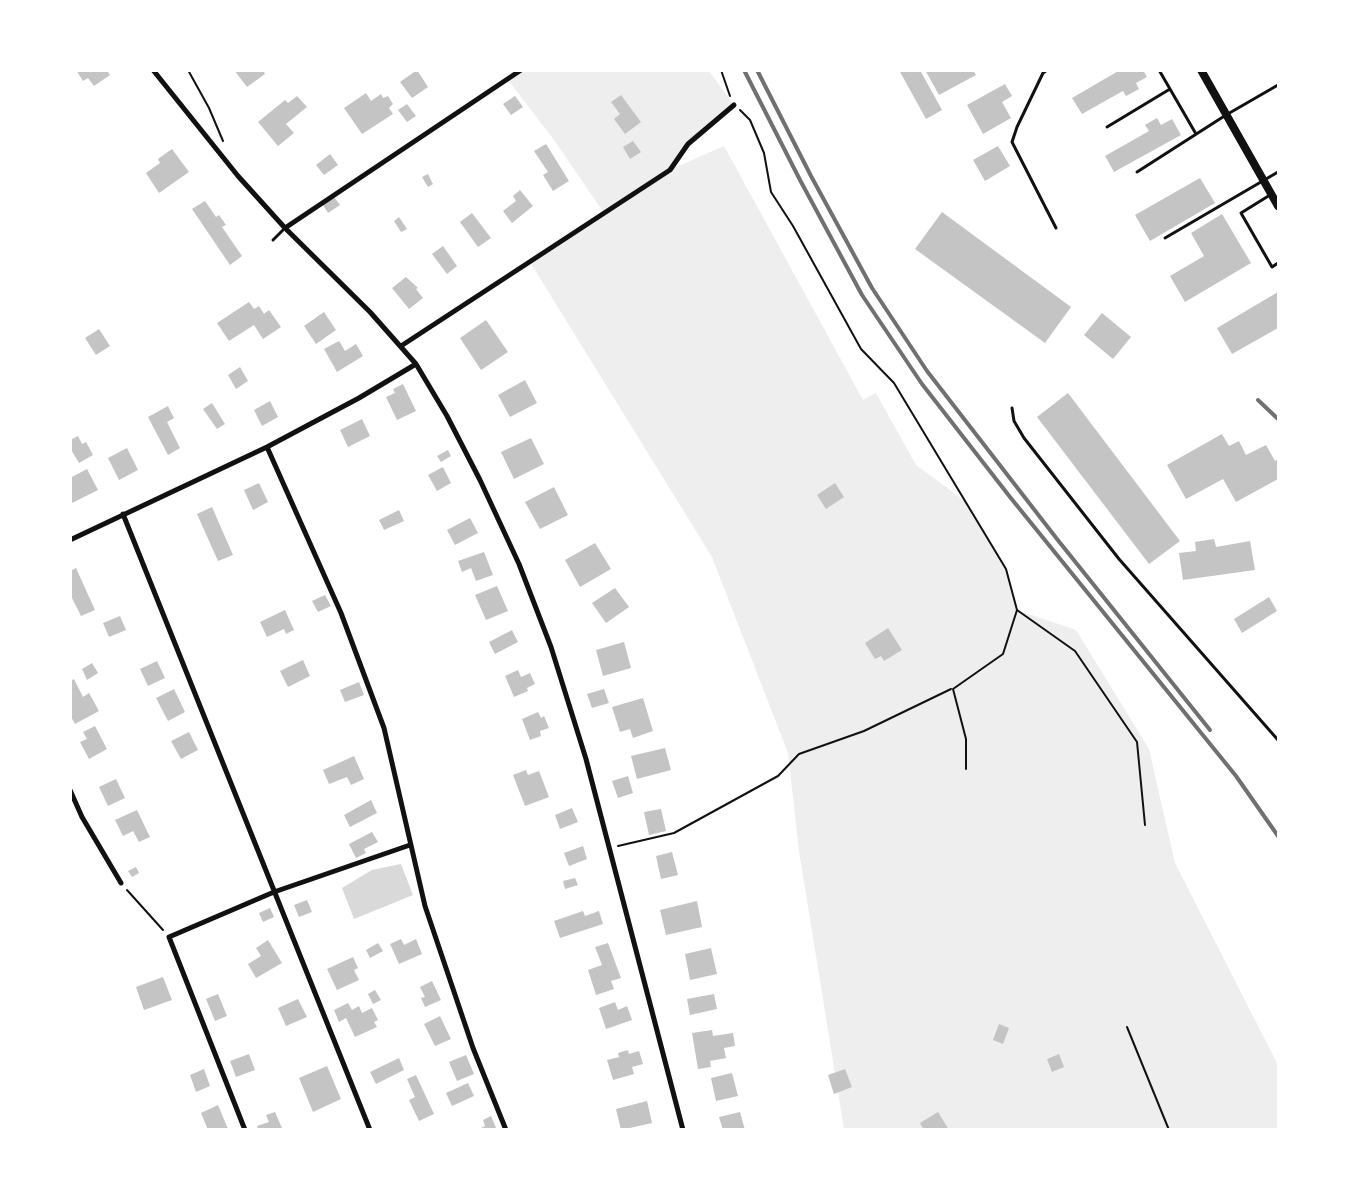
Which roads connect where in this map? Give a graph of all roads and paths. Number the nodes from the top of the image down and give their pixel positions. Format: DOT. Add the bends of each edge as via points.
graph roads {
  1 [pos="153,70"];
  2 [pos="188,70"];
  3 [pos="521,70"];
  4 [pos="721,70"];
  5 [pos="1047,70"];
  6 [pos="1159,70"];
  7 [pos="1201,70"];
  8 [pos="1278,85"];
  9 [pos="1170,89"];
  10 [pos="734,105"];
  11 [pos="1226,115"];
  12 [pos="1107,127"];
  13 [pos="1196,134"];
  14 [pos="226,147"];
  15 [pos="1137,172"];
  16 [pos="1278,172"];
  17 [pos="1264,180"];
  18 [pos="1272,194"];
  19 [pos="1278,206"];
  20 [pos="285,228"];
  21 [pos="1056,228"];
  22 [pos="1165,238"];
  23 [pos="273,240"];
  24 [pos="1278,263"];
  25 [pos="401,346"];
  26 [pos="416,364"];
  27 [pos="1012,408"];
  28 [pos="267,447"];
  29 [pos="123,514"];
  30 [pos="70,540"];
  31 [pos="1017,610"];
  32 [pos="952,689"];
  33 [pos="1278,740"];
  34 [pos="966,769"];
  35 [pos="70,790"];
  36 [pos="1145,825"];
  37 [pos="410,845"];
  38 [pos="610,848"];
  39 [pos="121,883"];
  40 [pos="274,892"];
  41 [pos="169,937"];
  42 [pos="1127,1027"];
  43 [pos="245,1130"];
  44 [pos="370,1130"];
  45 [pos="506,1130"];
  46 [pos="683,1130"];
  47 [pos="1169,1130"];
  1 -- 20 [label="street"];
  2 -- 14 [label="path"];
  3 -- 20 [label="street"];
  4 -- 10 [label="path"];
  5 -- 21 [label="lane" via="1011,142"];
  6 -- 9 [label="lane"];
  7 -- 11 [label="main road"];
  8 -- 11 [label="lane"];
  9 -- 12 [label="lane"];
  9 -- 13 [label="lane"];
  10 -- 25 [label="street" via="688,144 670,170"];
  10 -- 31 [label="path" via="750,120 764,153 771,192 861,349 894,383 1006,569"];
  11 -- 13 [label="lane"];
  11 -- 17 [label="main road"];
  13 -- 15 [label="lane"];
  16 -- 17 [label="lane"];
  17 -- 18 [label="main road"];
  17 -- 22 [label="lane"];
  18 -- 19 [label="main road"];
  18 -- 24 [label="lane" via="1241,213 1272,267"];
  20 -- 23 [label="lane"];
  20 -- 25 [label="street"];
  25 -- 26 [label="street"];
  26 -- 28 [label="street"];
  26 -- 38 [label="street" via="480,480 519,564 555,658"];
  27 -- 33 [label="lane" via="1024,438 1119,559"];
  28 -- 29 [label="street"];
  28 -- 37 [label="street" via="341,613 384,728"];
  29 -- 30 [label="street"];
  29 -- 40 [label="street"];
  31 -- 32 [label="path" via="1003,654"];
  31 -- 36 [label="path" via="1075,651 1137,742"];
  32 -- 34 [label="path" via="966,738"];
  32 -- 38 [label="path" via="864,731 798,754 778,776 674,833"];
  35 -- 39 [label="street"];
  37 -- 40 [label="street"];
  37 -- 45 [label="street" via="428,917"];
  38 -- 46 [label="street"];
  39 -- 41 [label="path"];
  40 -- 41 [label="street"];
  40 -- 44 [label="street"];
  41 -- 43 [label="street"];
  42 -- 47 [label="path"];
}
